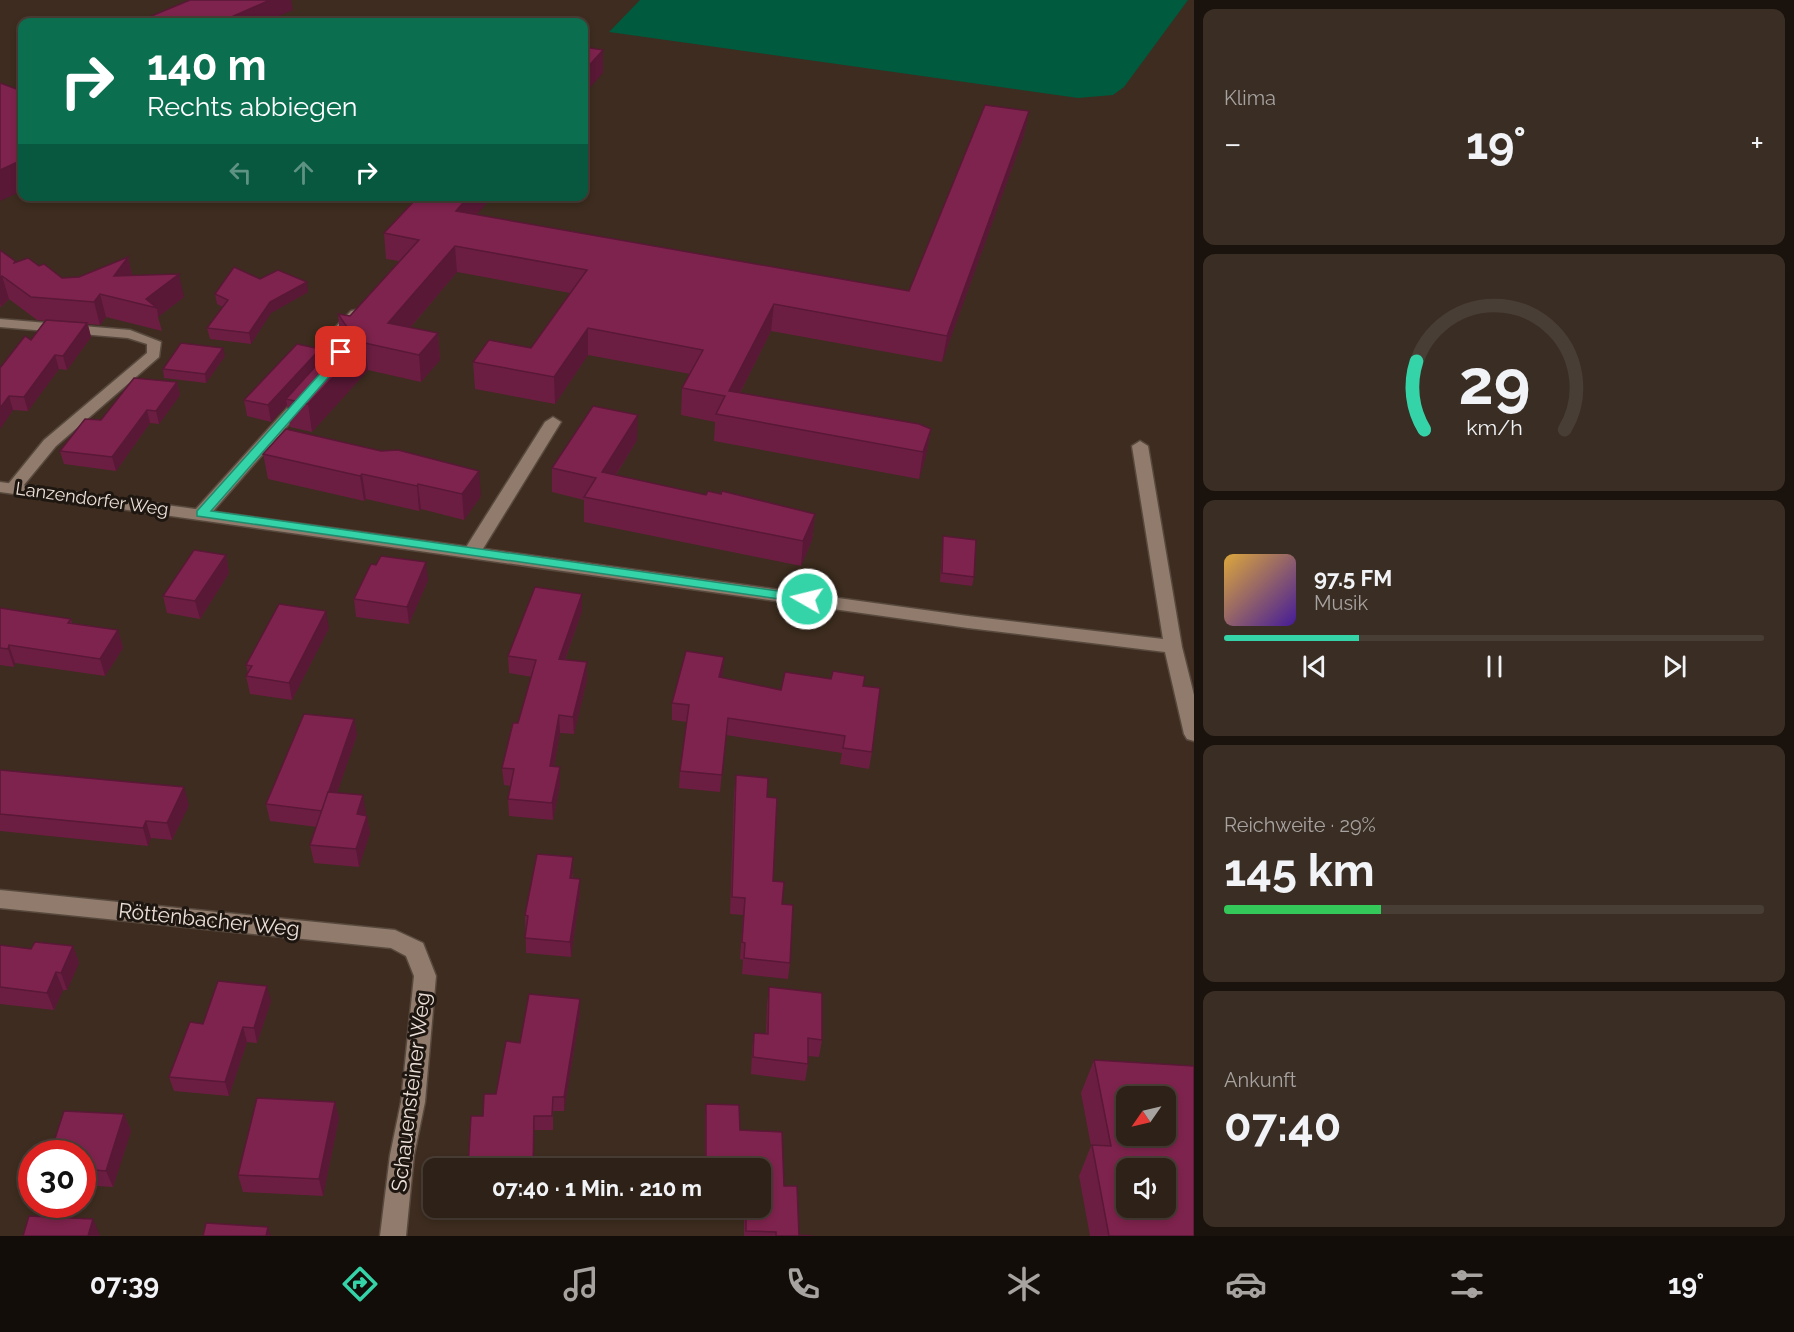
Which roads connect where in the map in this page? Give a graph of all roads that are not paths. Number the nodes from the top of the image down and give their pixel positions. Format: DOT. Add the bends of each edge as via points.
graph roads {
  1 [pos="367,303"];
  2 [pos="0,323"];
  3 [pos="554,422"];
  4 [pos="1140,446"];
  5 [pos="7,487"];
  6 [pos="202,513"];
  7 [pos="472,552"];
  8 [pos="1173,646"];
  9 [pos="1194,734"];
  10 [pos="0,899"];
  11 [pos="415,950"];
  12 [pos="393,1236"];
  1 -- 6 [label="street" via="330,340 341,352 318,382"];
  2 -- 5 [label="street" via="130,334 154,342 154,354 50,443"];
  3 -- 7 [label="street"];
  4 -- 8 [label="street"];
  5 -- 6 [label="street, Lanzendorfer Weg"];
  6 -- 7 [label="street, Lanzendorfer Weg"];
  7 -- 8 [label="street, Lanzendorfer Weg" via="968,622"];
  8 -- 9 [label="street"];
  10 -- 11 [label="street, Röttenbacher Weg" via="395,939"];
  11 -- 12 [label="street, Schauensteiner Weg" via="425,976 413,1102 402,1155"];
}
